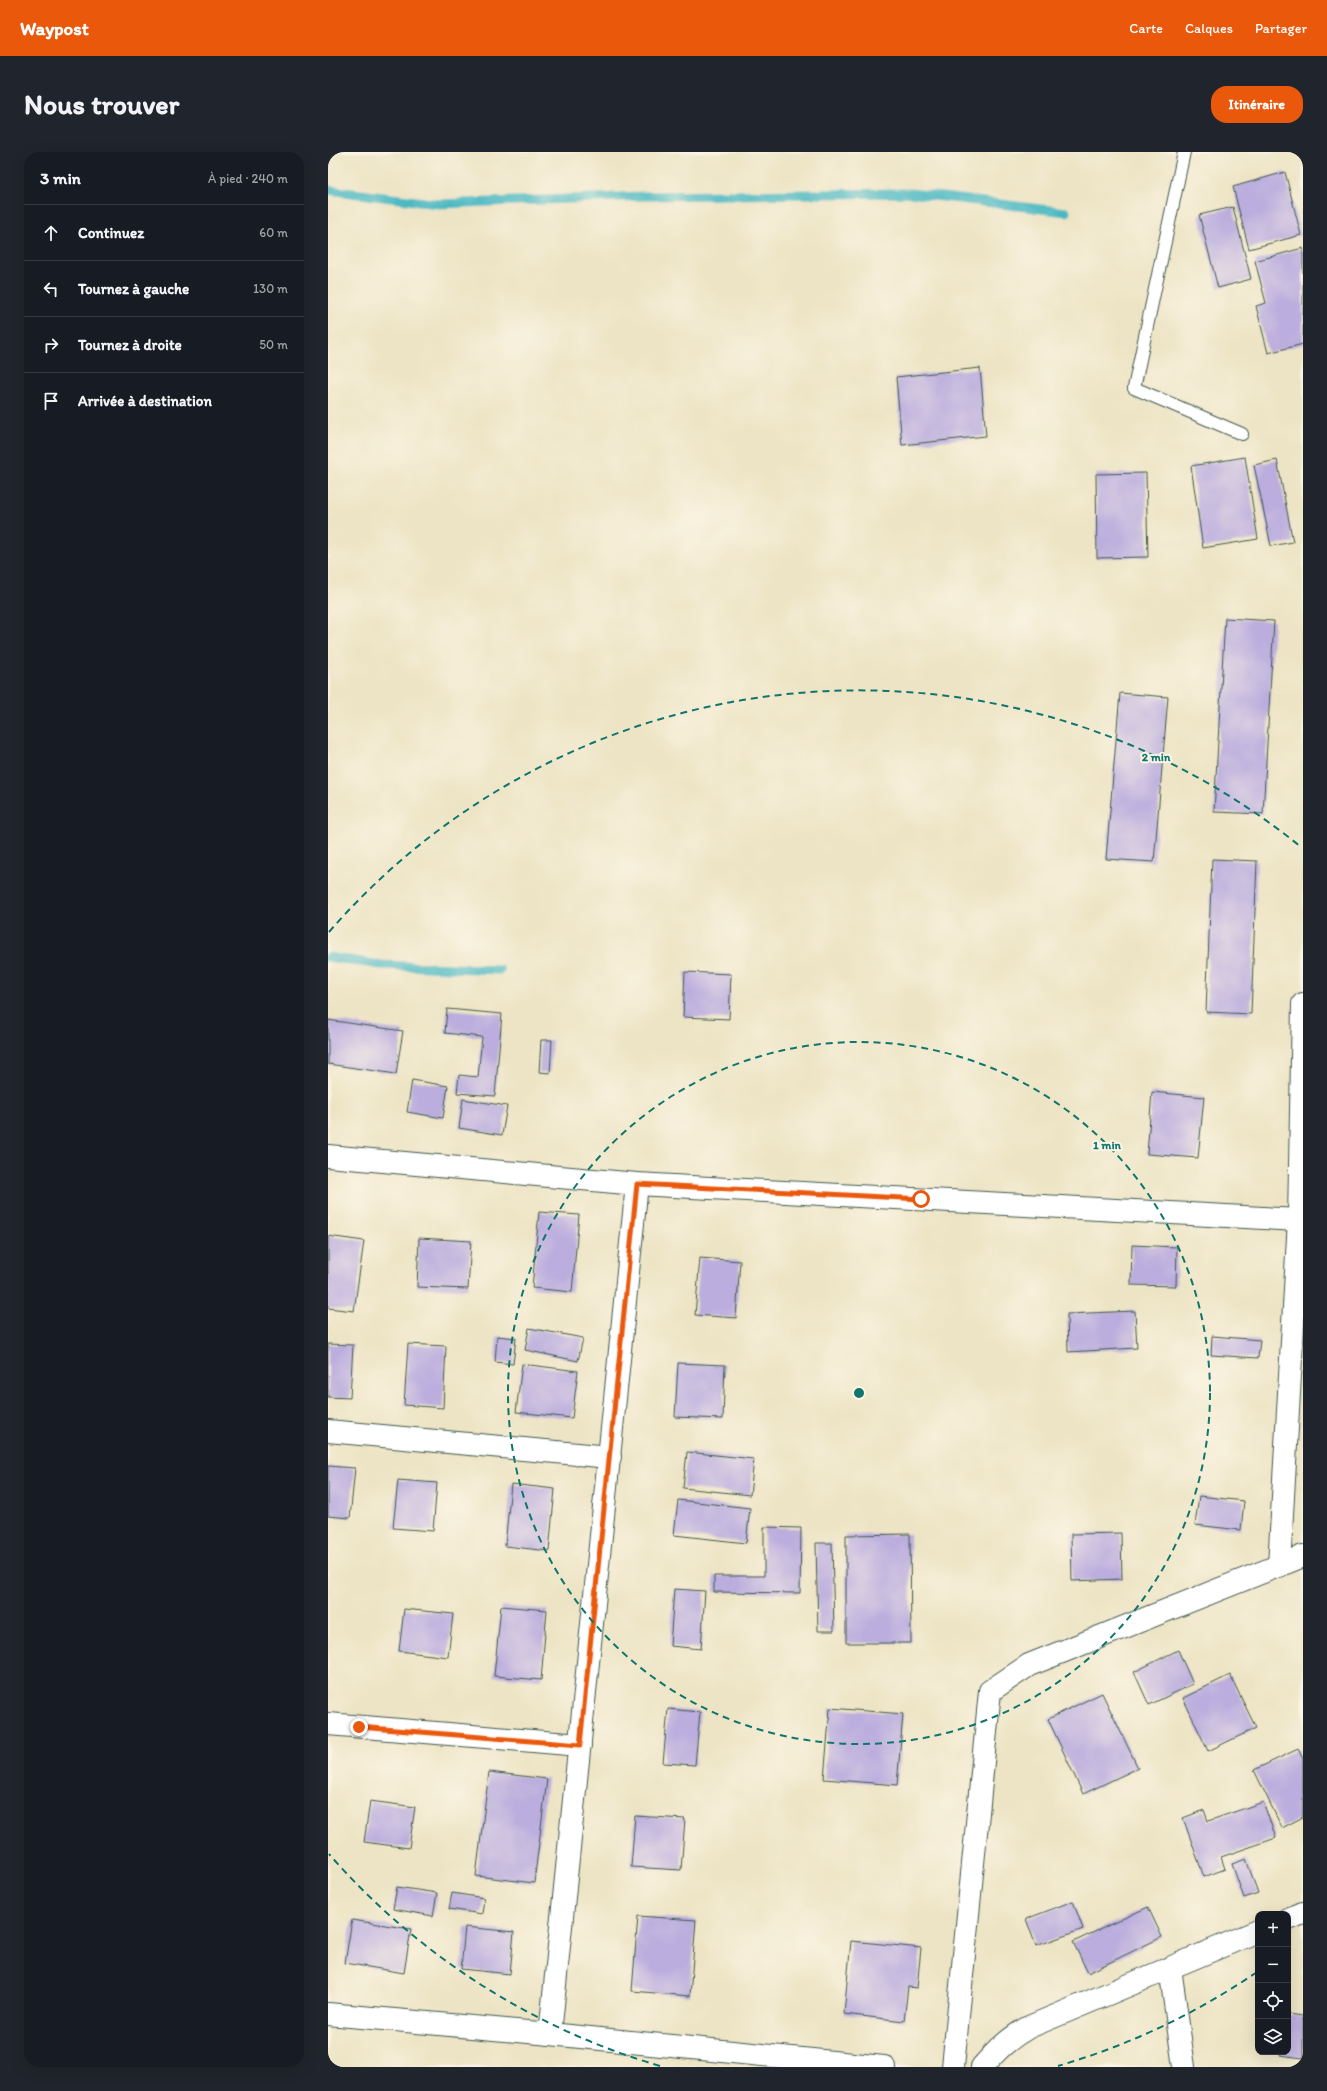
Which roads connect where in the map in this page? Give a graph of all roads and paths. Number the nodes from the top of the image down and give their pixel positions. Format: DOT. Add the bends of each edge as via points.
graph roads {
  1 [pos="1184,152"];
  2 [pos="1242,434"];
  3 [pos="1303,1004"];
  4 [pos="328,1156"];
  5 [pos="637,1184"];
  6 [pos="1301,1220"];
  7 [pos="328,1431"];
  8 [pos="610,1457"];
  9 [pos="1303,1556"];
  10 [pos="1278,1566"];
  11 [pos="328,1724"];
  12 [pos="580,1745"];
  13 [pos="1303,1913"];
  14 [pos="1291,1918"];
  15 [pos="1255,1933"];
  16 [pos="1170,1968"];
  17 [pos="328,2014"];
  18 [pos="550,2034"];
  19 [pos="884,2067"];
  20 [pos="953,2067"];
  21 [pos="982,2067"];
  22 [pos="1184,2067"];
  1 -- 2 [label="lane" via="1134,388"];
  3 -- 6 [label="street"];
  4 -- 5 [label="street"];
  5 -- 6 [label="street"];
  5 -- 8 [label="street"];
  6 -- 10 [label="street"];
  7 -- 8 [label="street"];
  8 -- 12 [label="street"];
  9 -- 10 [label="street"];
  10 -- 20 [label="street" via="1029,1665 990,1690"];
  11 -- 12 [label="street"];
  12 -- 18 [label="street"];
  13 -- 14 [label="street"];
  15 -- 16 [label="street"];
  16 -- 21 [label="street" via="1023,2030 1011,2037"];
  16 -- 22 [label="street"];
  17 -- 18 [label="street"];
  18 -- 19 [label="street"];
}
